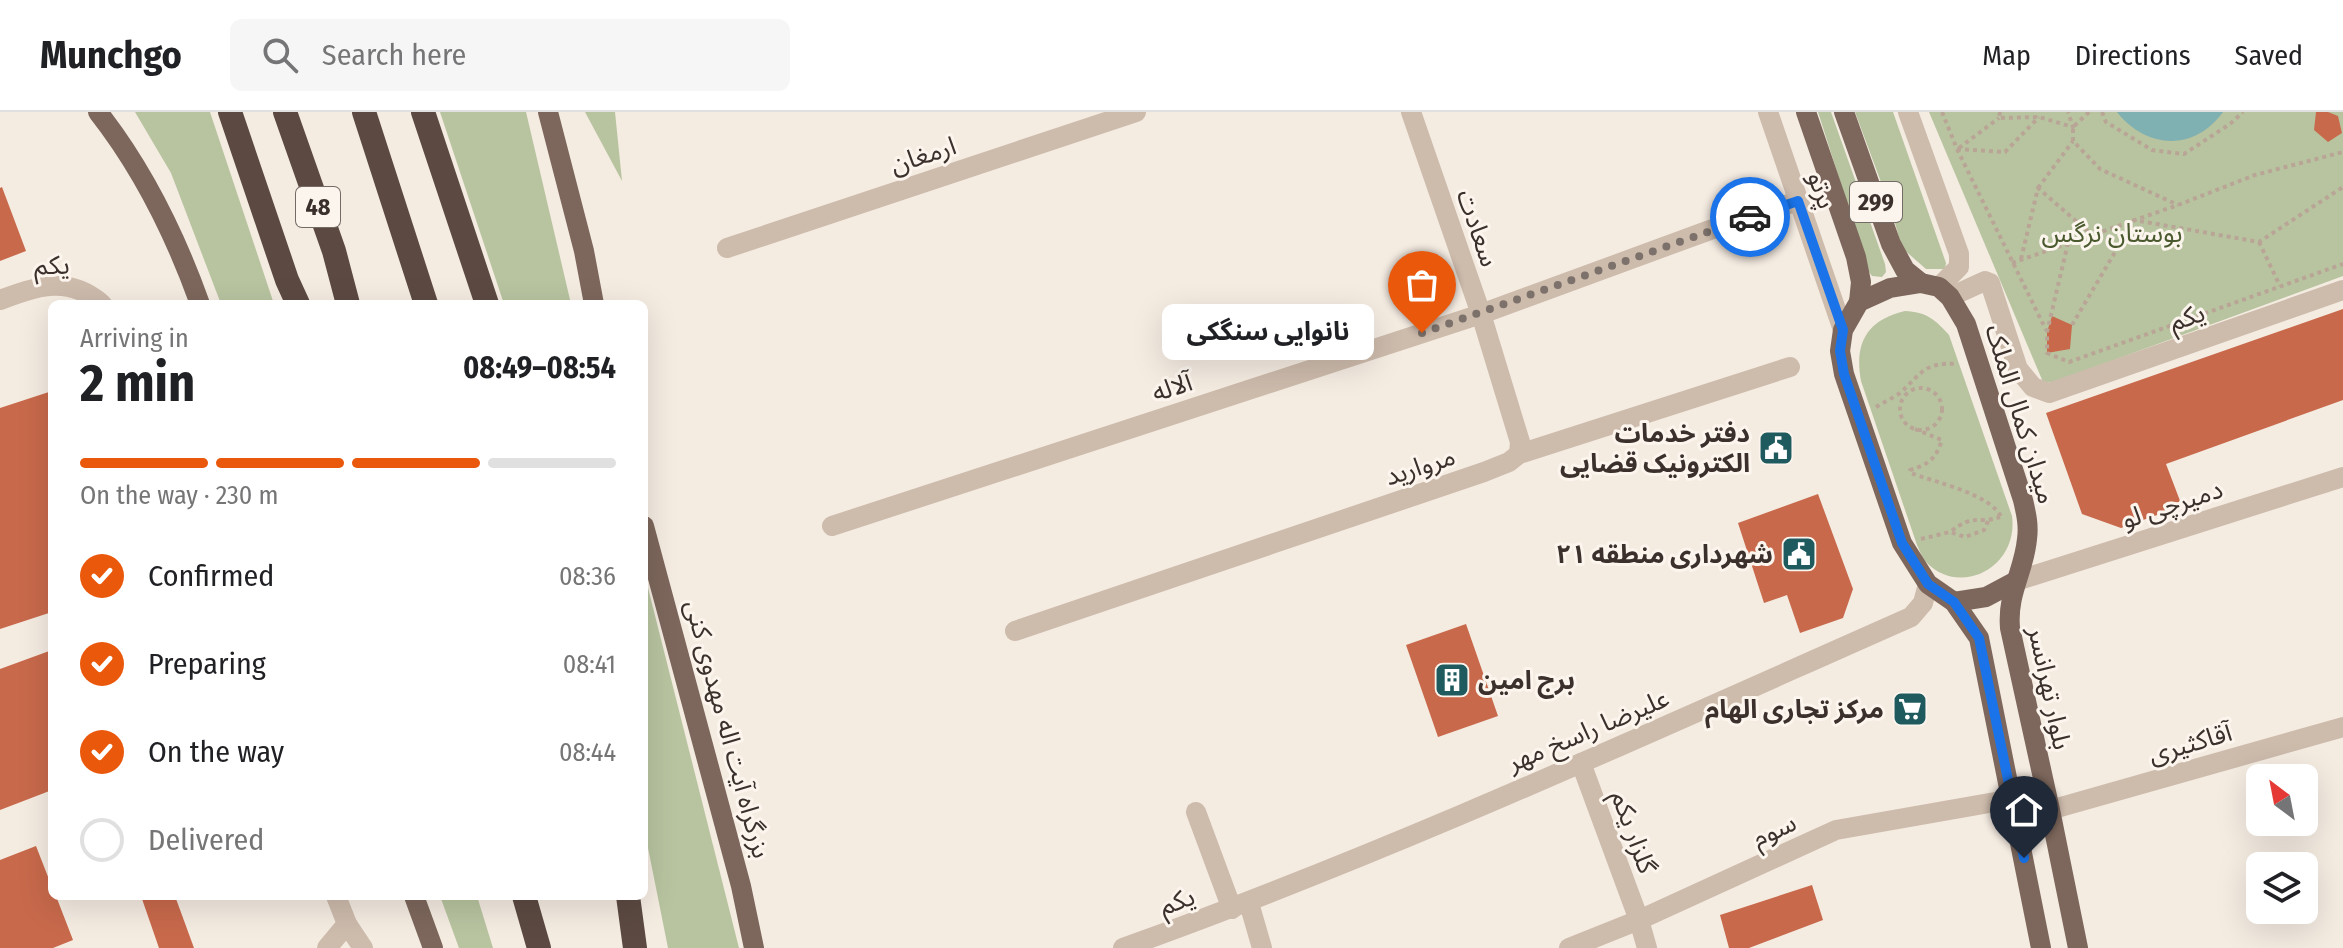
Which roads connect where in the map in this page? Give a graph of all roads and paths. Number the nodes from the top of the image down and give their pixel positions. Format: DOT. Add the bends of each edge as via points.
graph roads {
  1 [pos="98,112"];
  2 [pos="230,112"];
  3 [pos="285,112"];
  4 [pos="364,112"];
  5 [pos="423,112"];
  6 [pos="548,112"];
  7 [pos="1136,112"];
  8 [pos="1411,112"];
  9 [pos="1768,112"];
  10 [pos="1806,112"];
  11 [pos="1844,112"];
  12 [pos="1908,112"];
  13 [pos="1942,112"];
  14 [pos="2068,112"];
  15 [pos="2089,112"];
  16 [pos="2102,112"];
  17 [pos="2243,112"];
  18 [pos="1999,115"];
  19 [pos="2039,117"];
  20 [pos="2073,127"];
  21 [pos="2073,141"];
  22 [pos="1957,149"];
  23 [pos="2343,152"];
  24 [pos="2343,187"];
  25 [pos="2038,188"];
  26 [pos="1798,201"];
  27 [pos="2178,205"];
  28 [pos="2134,220"];
  29 [pos="2092,235"];
  30 [pos="2259,242"];
  31 [pos="2068,243"];
  32 [pos="727,248"];
  33 [pos="2021,259"];
  34 [pos="2012,263"];
  35 [pos="2343,264"];
  36 [pos="2280,286"];
  37 [pos="1937,289"];
  38 [pos="2343,290"];
  39 [pos="0,300"];
  40 [pos="96,300"];
  41 [pos="199,300"];
  42 [pos="296,300"];
  43 [pos="347,300"];
  44 [pos="425,300"];
  45 [pos="486,300"];
  46 [pos="593,300"];
  47 [pos="1859,302"];
  48 [pos="1481,314"];
  49 [pos="2072,325"];
  50 [pos="1843,330"];
  51 [pos="2047,332"];
  52 [pos="1790,367"];
  53 [pos="1980,367"];
  54 [pos="1911,380"];
  55 [pos="1912,391"];
  56 [pos="1857,418"];
  57 [pos="1915,429"];
  58 [pos="1519,454"];
  59 [pos="2343,477"];
  60 [pos="2001,517"];
  61 [pos="832,526"];
  62 [pos="1950,532"];
  63 [pos="1928,537"];
  64 [pos="648,541"];
  65 [pos="2016,581"];
  66 [pos="1928,584"];
  67 [pos="1954,602"];
  68 [pos="1015,631"];
  69 [pos="2343,727"];
  70 [pos="1581,763"];
  71 [pos="2012,799"];
  72 [pos="2050,810"];
  73 [pos="1196,812"];
  74 [pos="338,900"];
  75 [pos="415,900"];
  76 [pos="525,900"];
  77 [pos="621,900"];
  78 [pos="629,900"];
  79 [pos="1241,906"];
  80 [pos="1639,920"];
  81 [pos="347,924"];
  82 [pos="634,943"];
  83 [pos="327,948"];
  84 [pos="363,948"];
  85 [pos="433,948"];
  86 [pos="539,948"];
  87 [pos="754,948"];
  88 [pos="1123,948"];
  89 [pos="1262,948"];
  90 [pos="1569,948"];
  91 [pos="1647,948"];
  92 [pos="2041,948"];
  93 [pos="2078,948"];
  1 -- 41 [label="main road" via="154,199"];
  2 -- 42 [label="highway"];
  3 -- 43 [label="highway, 48"];
  4 -- 44 [label="highway"];
  5 -- 45 [label="highway"];
  6 -- 46 [label="main road"];
  7 -- 32 [label="street, ارمغان"];
  8 -- 48 [label="street, سعادت"];
  9 -- 26 [label="street, پرتو"];
  10 -- 47 [label="main road, 299" via="1856,257"];
  11 -- 37 [label="main road, 299" via="1891,244 1905,270"];
  12 -- 37 [label="street" via="1959,254 1959,267"];
  13 -- 22 [label="path"];
  14 -- 20 [label="path"];
  15 -- 20 [label="path"];
  16 -- 17 [label="path" via="2106,122 2152,150 2184,154"];
  18 -- 19 [label="path"];
  18 -- 22 [label="path"];
  19 -- 20 [label="path"];
  19 -- 22 [label="path" via="2005,152"];
  20 -- 21 [label="path"];
  21 -- 25 [label="path"];
  21 -- 27 [label="path" via="2100,169"];
  22 -- 34 [label="path"];
  23 -- 27 [label="path" via="2255,175"];
  24 -- 30 [label="path"];
  25 -- 29 [label="path"];
  25 -- 33 [label="path"];
  26 -- 48 [label="street, آلاله"];
  26 -- 50 [label="street, پرتو"];
  27 -- 28 [label="path"];
  28 -- 29 [label="path"];
  28 -- 30 [label="path"];
  28 -- 49 [label="path"];
  29 -- 31 [label="path"];
  30 -- 36 [label="path"];
  31 -- 33 [label="path"];
  31 -- 51 [label="path"];
  33 -- 34 [label="path"];
  34 -- 51 [label="path"];
  35 -- 36 [label="path"];
  36 -- 51 [label="path" via="2069,362 2047,353"];
  37 -- 38 [label="street, یکم" via="1988,281 2018,369 2033,387 2049,393"];
  37 -- 47 [label="main road" via="1890,288"];
  37 -- 53 [label="main road, میدان کمال الملک" via="1961,312"];
  39 -- 40 [label="street, یکم" via="39,286 73,286"];
  47 -- 50 [label="main road"];
  48 -- 58 [label="street, سعادت" via="1520,442"];
  48 -- 61 [label="street, آلاله"];
  50 -- 56 [label="main road" via="1840,351"];
  52 -- 58 [label="street, مروارید"];
  53 -- 54 [label="path" via="1932,365"];
  53 -- 65 [label="main road, میدان کمال الملک" via="2028,524"];
  54 -- 55 [label="path"];
  54 -- 56 [label="path"];
  55 -- 57 [label="path" via="1903,400 1901,414"];
  55 -- 57 [label="path" via="1932,392 1942,408 1929,429"];
  56 -- 66 [label="main road" via="1902,543"];
  57 -- 60 [label="path" via="1942,440 1925,466 1911,473 1977,496"];
  58 -- 68 [label="street, مروارید" via="1484,472"];
  59 -- 65 [label="street, دمیرچی لو"];
  62 -- 62 [label="path" via="1965,521 1988,521 1984,530 1965,537"];
  62 -- 63 [label="path"];
  64 -- 87 [label="main road, بزرگراه آیت اله مهدوی کنی"];
  65 -- 67 [label="main road" via="1986,597"];
  65 -- 72 [label="main road, بلوار تهرانسر" via="2009,599 2010,628"];
  66 -- 67 [label="main road"];
  66 -- 70 [label="street, علیرضا راسخ مهر" via="1923,603 1911,617"];
  67 -- 71 [label="main road" via="1979,638"];
  69 -- 72 [label="street, آقاکثیری"];
  70 -- 79 [label="street, علیرضا راسخ مهر"];
  70 -- 80 [label="street, گلزار یکم"];
  71 -- 80 [label="street, سوم" via="1836,830"];
  71 -- 92 [label="main road"];
  72 -- 93 [label="main road, بلوار تهرانسر"];
  73 -- 79 [label="street"];
  74 -- 81 [label="street"];
  75 -- 85 [label="main road"];
  76 -- 86 [label="highway"];
  77 -- 82 [label="highway"];
  78 -- 82 [label="highway"];
  79 -- 88 [label="street, یکم"];
  79 -- 89 [label="street"];
  80 -- 90 [label="street, سوم"];
  80 -- 91 [label="street, گلزار یکم"];
  81 -- 83 [label="street"];
  81 -- 84 [label="street"];
}
